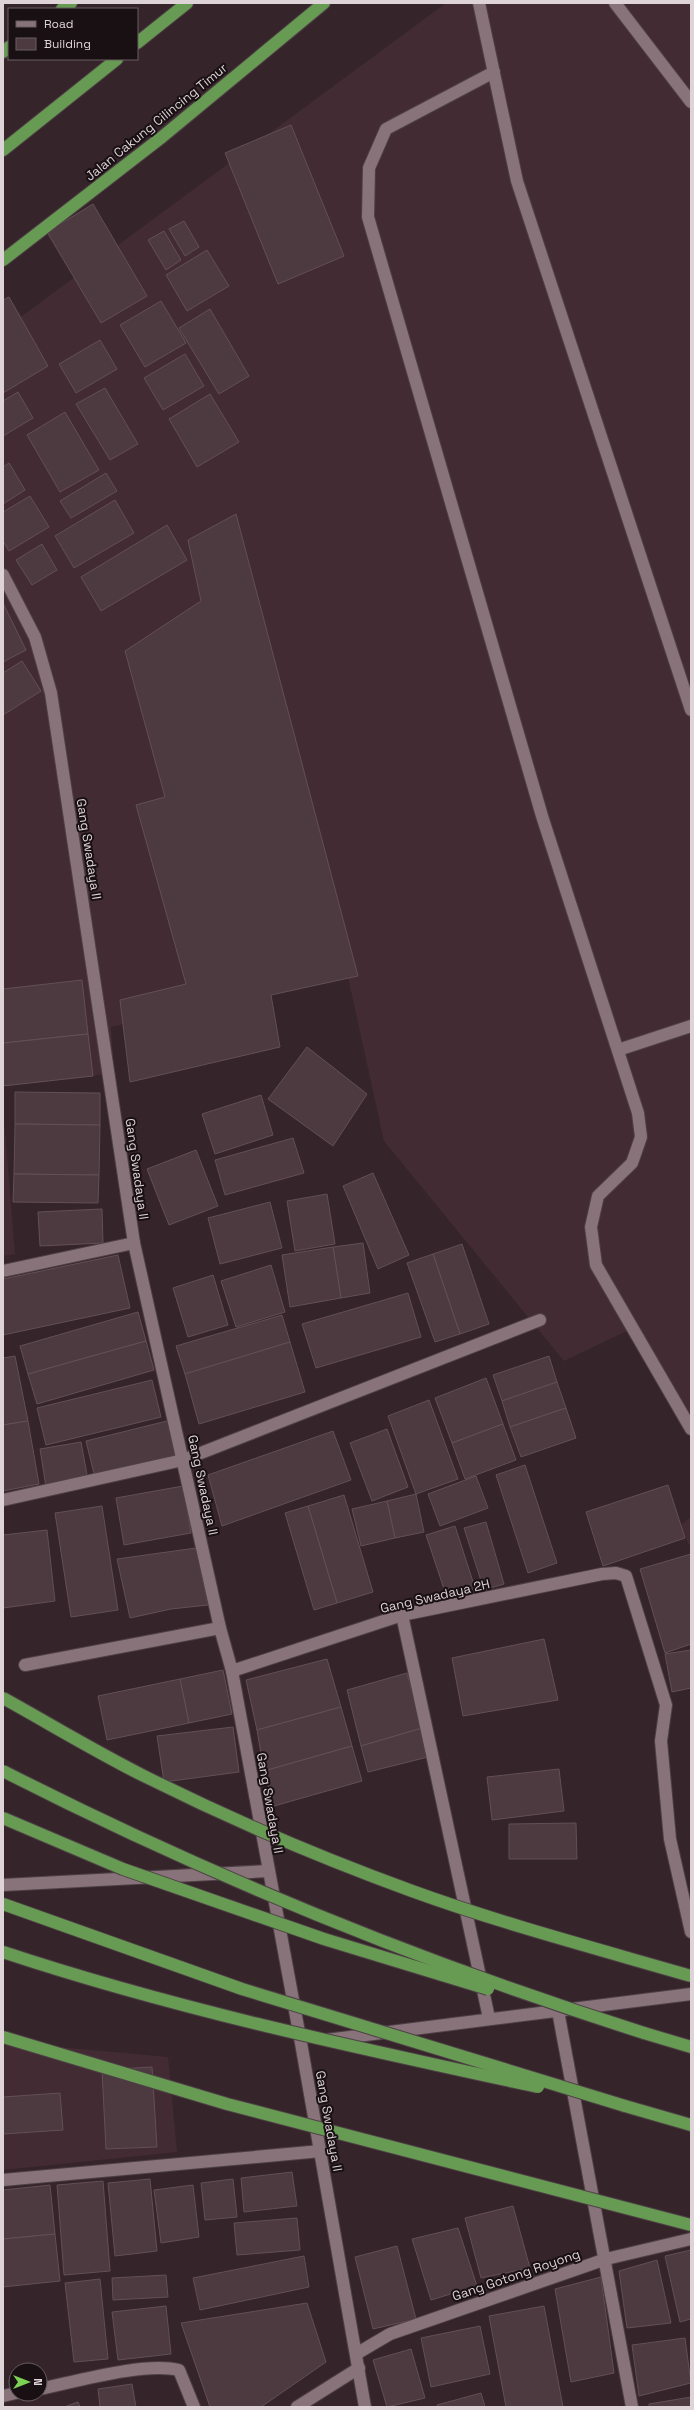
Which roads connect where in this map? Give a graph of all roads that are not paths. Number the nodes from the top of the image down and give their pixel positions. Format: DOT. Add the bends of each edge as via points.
graph roads {
  1 [pos="187,3"];
  2 [pos="324,3"];
  3 [pos="479,3"];
  4 [pos="615,3"];
  5 [pos="138,42"];
  6 [pos="116,60"];
  7 [pos="494,72"];
  8 [pos="691,102"];
  9 [pos="3,150"];
  10 [pos="3,260"];
  11 [pos="3,575"];
  12 [pos="691,710"];
  13 [pos="691,1026"];
  14 [pos="618,1050"];
  15 [pos="134,1243"];
  16 [pos="3,1271"];
  17 [pos="540,1320"];
  18 [pos="691,1429"];
  19 [pos="183,1460"];
  20 [pos="3,1500"];
  21 [pos="402,1615"];
  22 [pos="220,1628"];
  23 [pos="25,1664"];
  24 [pos="232,1672"];
  25 [pos="3,1698"];
  26 [pos="3,1771"];
  27 [pos="3,1818"];
  28 [pos="268,1871"];
  29 [pos="3,1885"];
  30 [pos="3,1904"];
  31 [pos="691,1932"];
  32 [pos="3,1952"];
  33 [pos="691,1976"];
  34 [pos="691,1994"];
  35 [pos="558,2011"];
  36 [pos="489,2018"];
  37 [pos="644,2033"];
  38 [pos="3,2037"];
  39 [pos="301,2043"];
  40 [pos="691,2048"];
  41 [pos="625,2106"];
  42 [pos="691,2125"];
  43 [pos="320,2151"];
  44 [pos="3,2180"];
  45 [pos="691,2225"];
  46 [pos="691,2239"];
  47 [pos="606,2259"];
  48 [pos="356,2354"];
  49 [pos="359,2368"];
  50 [pos="48,2387"];
  51 [pos="194,2407"];
  52 [pos="297,2407"];
  53 [pos="365,2407"];
  54 [pos="632,2407"];
  1 -- 5 [label="highway"];
  2 -- 10 [label="highway, Jalan Cakung Cilincing Timur" via="162,137"];
  3 -- 7 [label="street"];
  4 -- 8 [label="street"];
  6 -- 9 [label="highway"];
  7 -- 12 [label="street" via="517,181"];
  7 -- 14 [label="street" via="386,129 369,168 368,217 542,816"];
  11 -- 15 [label="street, Gang Swadaya II" via="35,636 51,693"];
  13 -- 14 [label="street"];
  14 -- 18 [label="street" via="638,1113 641,1137 632,1164 598,1196 591,1227 596,1265"];
  15 -- 16 [label="street"];
  15 -- 19 [label="street, Gang Swadaya II"];
  17 -- 19 [label="street"];
  19 -- 20 [label="street"];
  19 -- 22 [label="street, Gang Swadaya II"];
  21 -- 24 [label="street, Gang Swadaya 2H"];
  21 -- 31 [label="street, Gang Swadaya 2H" via="602,1574 616,1572 626,1576 666,1706 661,1741 670,1839"];
  21 -- 36 [label="street"];
  22 -- 23 [label="street"];
  22 -- 24 [label="street, Gang Swadaya II"];
  24 -- 28 [label="street, Gang Swadaya II"];
  25 -- 33 [label="highway, bridge" via="143,1776 311,1851 411,1891 498,1920"];
  26 -- 37 [label="highway, bridge" via="70,1806 181,1857 341,1926 547,2002"];
  27 -- 37 [label="highway, bridge" via="123,1869 324,1939"];
  28 -- 29 [label="street"];
  28 -- 39 [label="street, Gang Swadaya II"];
  30 -- 41 [label="highway, bridge" via="242,1989"];
  32 -- 41 [label="highway, bridge" via="149,1996 220,2014 378,2052"];
  34 -- 35 [label="street"];
  35 -- 36 [label="street"];
  35 -- 47 [label="street"];
  36 -- 39 [label="street"];
  37 -- 40 [label="highway"];
  38 -- 45 [label="highway, bridge" via="227,2104"];
  39 -- 43 [label="street, Gang Swadaya II"];
  41 -- 42 [label="highway"];
  43 -- 44 [label="street"];
  43 -- 48 [label="street, Gang Swadaya II"];
  46 -- 47 [label="street, Gang Gotong Royong"];
  47 -- 48 [label="street, Gang Gotong Royong" via="390,2334"];
  47 -- 54 [label="street"];
  48 -- 49 [label="street, Gang Swadaya II"];
  49 -- 52 [label="street"];
  49 -- 53 [label="street, Gang Swadaya II"];
  50 -- 51 [label="street" via="166,2367 179,2370"];
}
